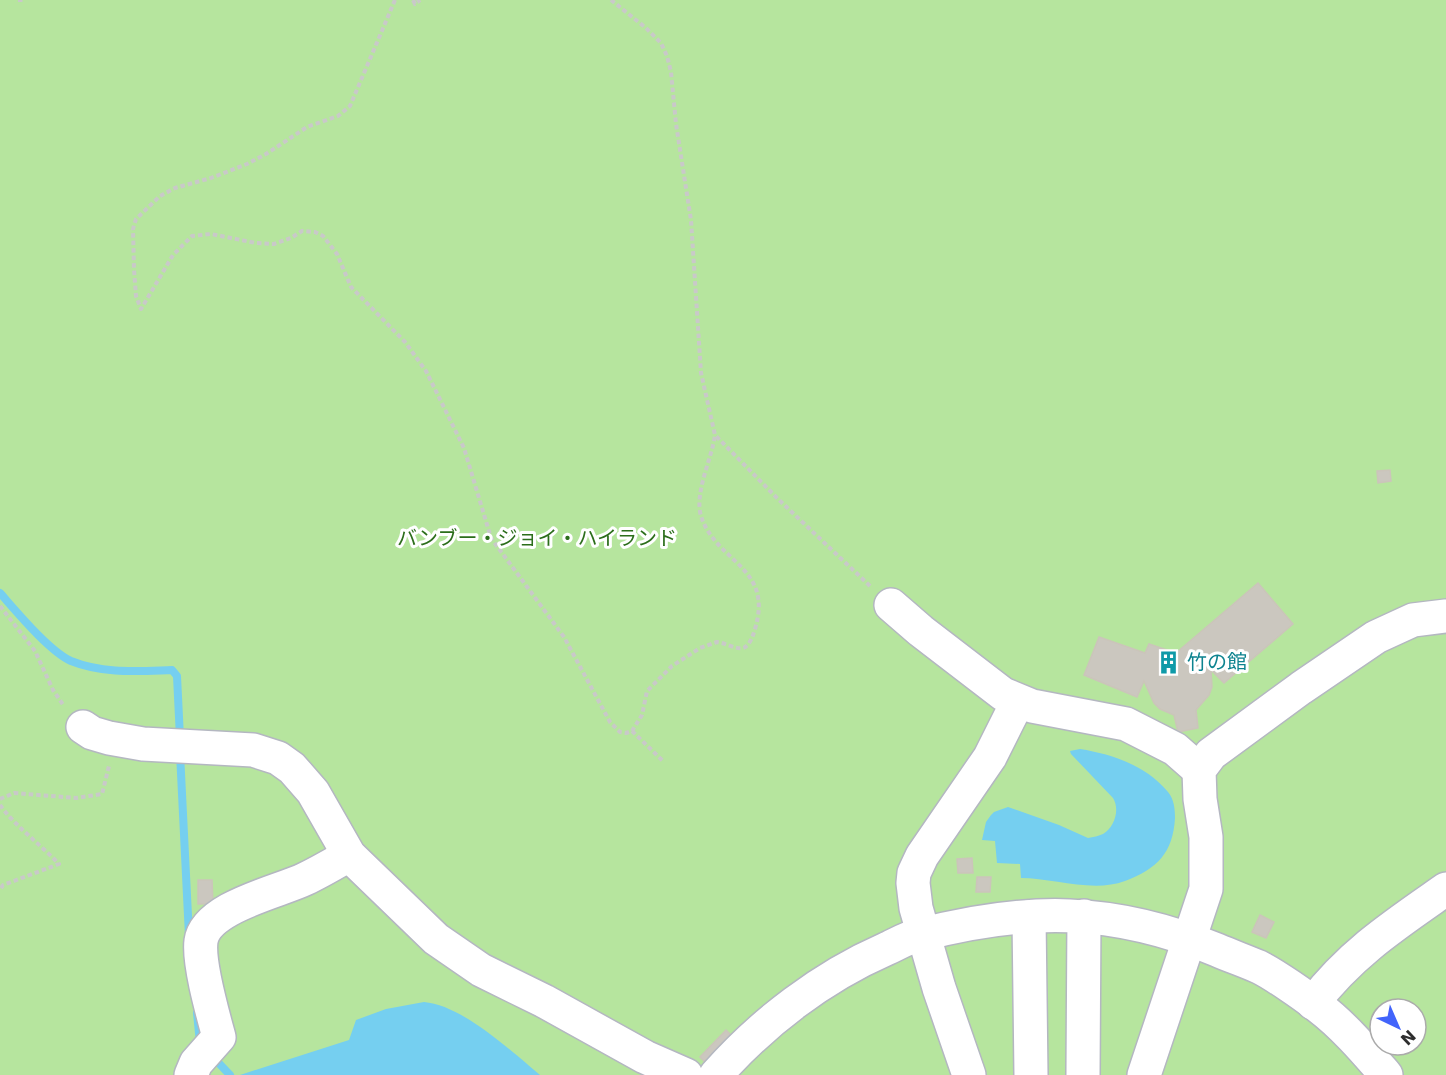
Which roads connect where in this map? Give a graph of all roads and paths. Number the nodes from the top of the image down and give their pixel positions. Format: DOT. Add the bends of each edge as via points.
graph roads {
  1 [pos="18,0"];
  2 [pos="24,0"];
  3 [pos="395,0"];
  4 [pos="412,0"];
  5 [pos="420,0"];
  6 [pos="611,0"];
  7 [pos="716,435"];
  8 [pos="891,605"];
  9 [pos="0,606"];
  10 [pos="1446,616"];
  11 [pos="1018,701"];
  12 [pos="82,727"];
  13 [pos="632,730"];
  14 [pos="116,739"];
  15 [pos="664,762"];
  16 [pos="1199,770"];
  17 [pos="0,799"];
  18 [pos="0,805"];
  19 [pos="350,855"];
  20 [pos="1446,889"];
  21 [pos="0,890"];
  22 [pos="1084,916"];
  23 [pos="1029,917"];
  24 [pos="923,934"];
  25 [pos="1188,938"];
  26 [pos="1313,1003"];
  27 [pos="191,1075"];
  28 [pos="686,1075"];
  29 [pos="717,1075"];
  30 [pos="969,1075"];
  31 [pos="1031,1075"];
  32 [pos="1083,1075"];
  33 [pos="1144,1075"];
  34 [pos="1386,1075"];
  1 -- 2 [label="path"];
  3 -- 13 [label="path" via="350,106 338,116 308,127 228,172 174,188 136,219 136,296 141,309 173,255 192,236 211,234 274,244 302,231 323,236 337,254 351,287 405,342 426,371 464,448 487,529 495,544 564,637 610,722 620,732"];
  4 -- 5 [label="path" via="415,4"];
  6 -- 7 [label="path" via="660,43 671,72 692,220 701,373"];
  7 -- 8 [label="path"];
  7 -- 13 [label="path" via="703,485 701,515 714,539 753,580 757,622 752,639 744,647 732,648 717,642 672,666 647,691 642,715"];
  8 -- 11 [label="street" via="991,686"];
  9 -- 12 [label="path" via="35,651 53,690"];
  10 -- 16 [label="street" via="1413,620 1376,637 1300,687 1211,754"];
  11 -- 16 [label="street" via="1126,723 1175,749"];
  11 -- 24 [label="street" via="990,757 914,873 916,908"];
  12 -- 14 [label="street"];
  13 -- 15 [label="path"];
  14 -- 17 [label="path" via="102,794 76,798 14,793"];
  14 -- 19 [label="street" via="163,747 253,750 278,758 313,792"];
  16 -- 25 [label="street" via="1206,837 1206,889"];
  18 -- 21 [label="path" via="59,864 3,885"];
  19 -- 27 [label="street" via="305,879 248,901 209,926 201,940 203,967 219,1037 196,1063"];
  19 -- 28 [label="street" via="428,932 465,960"];
  20 -- 26 [label="street" via="1366,946"];
  22 -- 23 [label="street"];
  22 -- 25 [label="street" via="1121,920"];
  22 -- 32 [label="street"];
  23 -- 24 [label="street" via="992,919"];
  23 -- 31 [label="street"];
  24 -- 29 [label="street" via="857,962 793,1004 739,1050"];
  24 -- 30 [label="street"];
  25 -- 26 [label="street" via="1261,968"];
  25 -- 33 [label="street"];
  26 -- 34 [label="street"];
}
